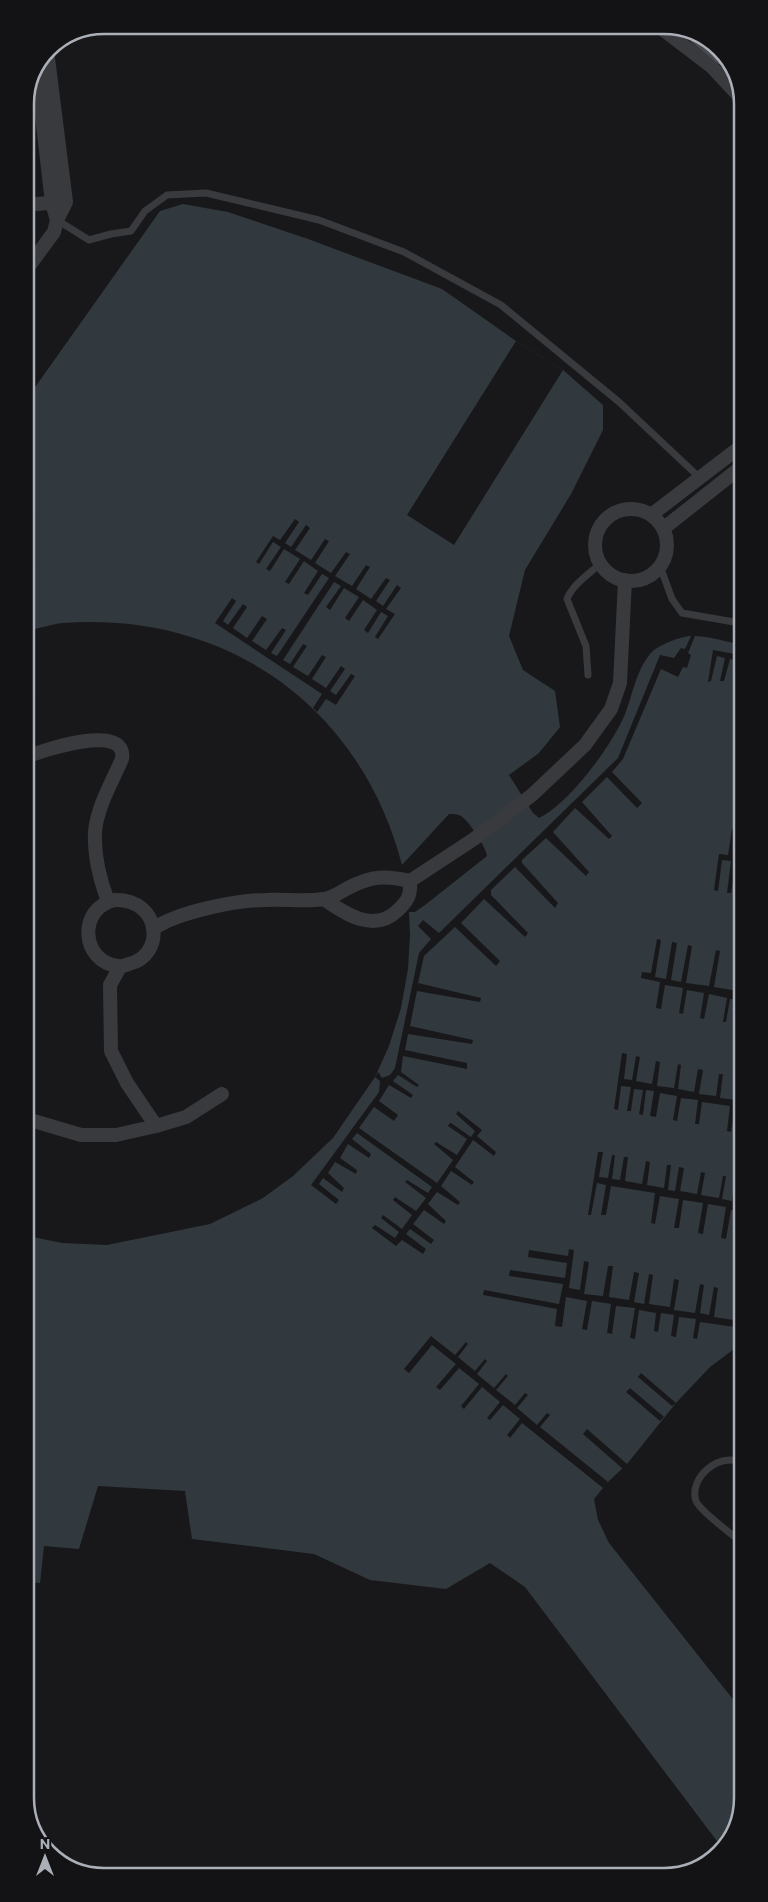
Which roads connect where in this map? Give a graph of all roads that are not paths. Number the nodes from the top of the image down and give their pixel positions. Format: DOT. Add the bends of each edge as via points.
graph roads {
  1 [pos="669,34"];
  2 [pos="39,80"];
  3 [pos="733,89"];
  4 [pos="66,202"];
  5 [pos="52,203"];
  6 [pos="34,204"];
  7 [pos="57,220"];
  8 [pos="34,259"];
  9 [pos="734,452"];
  10 [pos="734,473"];
  11 [pos="700,478"];
  12 [pos="651,515"];
  13 [pos="664,528"];
  14 [pos="600,564"];
  15 [pos="660,566"];
  16 [pos="625,580"];
  17 [pos="734,622"];
  18 [pos="588,675"];
  19 [pos="34,753"];
  20 [pos="410,880"];
  21 [pos="324,899"];
  22 [pos="108,901"];
  23 [pos="153,929"];
  24 [pos="120,967"];
  25 [pos="222,1094"];
  26 [pos="34,1121"];
  27 [pos="156,1126"];
  28 [pos="734,1460"];
  29 [pos="734,1536"];
  1 -- 3 [label="street" via="712,67"];
  2 -- 4 [label="street"];
  2 -- 5 [label="street"];
  4 -- 5 [label="street"];
  4 -- 7 [label="street"];
  5 -- 6 [label="street"];
  5 -- 7 [label="street"];
  7 -- 8 [label="street" via="54,232"];
  7 -- 11 [label="lane" via="89,240 131,232 145,211 167,195 206,192 319,220 404,252 501,305 619,402"];
  9 -- 11 [label="street"];
  10 -- 13 [label="street"];
  11 -- 12 [label="street"];
  12 -- 13 [label="street"];
  12 -- 14 [label="street" via="629,509 608,517 596,537 595,548"];
  13 -- 15 [label="street" via="668,548"];
  14 -- 16 [label="street" via="614,576"];
  14 -- 18 [label="lane" via="577,584 567,599 584,640"];
  15 -- 16 [label="street" via="645,578"];
  15 -- 17 [label="lane" via="672,599 682,613"];
  16 -- 20 [label="street" via="620,683 611,708 585,745 532,794 474,839"];
  19 -- 22 [label="street" via="69,743 100,741 120,746 122,759 95,832 101,883"];
  20 -- 21 [label="street" via="392,876 373,877"];
  20 -- 21 [label="street" via="407,902 393,915 379,921 356,918"];
  21 -- 23 [label="street" via="235,903 165,921"];
  22 -- 23 [label="street" via="124,900 140,906 151,920"];
  22 -- 24 [label="street" via="92,914 88,940 97,956"];
  23 -- 24 [label="street" via="149,949 133,963"];
  24 -- 27 [label="street" via="110,985 111,1051 127,1083"];
  25 -- 27 [label="street" via="186,1117"];
  26 -- 27 [label="street" via="81,1135 116,1135"];
  28 -- 29 [label="lane" via="720,1460 710,1467 700,1477 694,1494 697,1504"];
}
